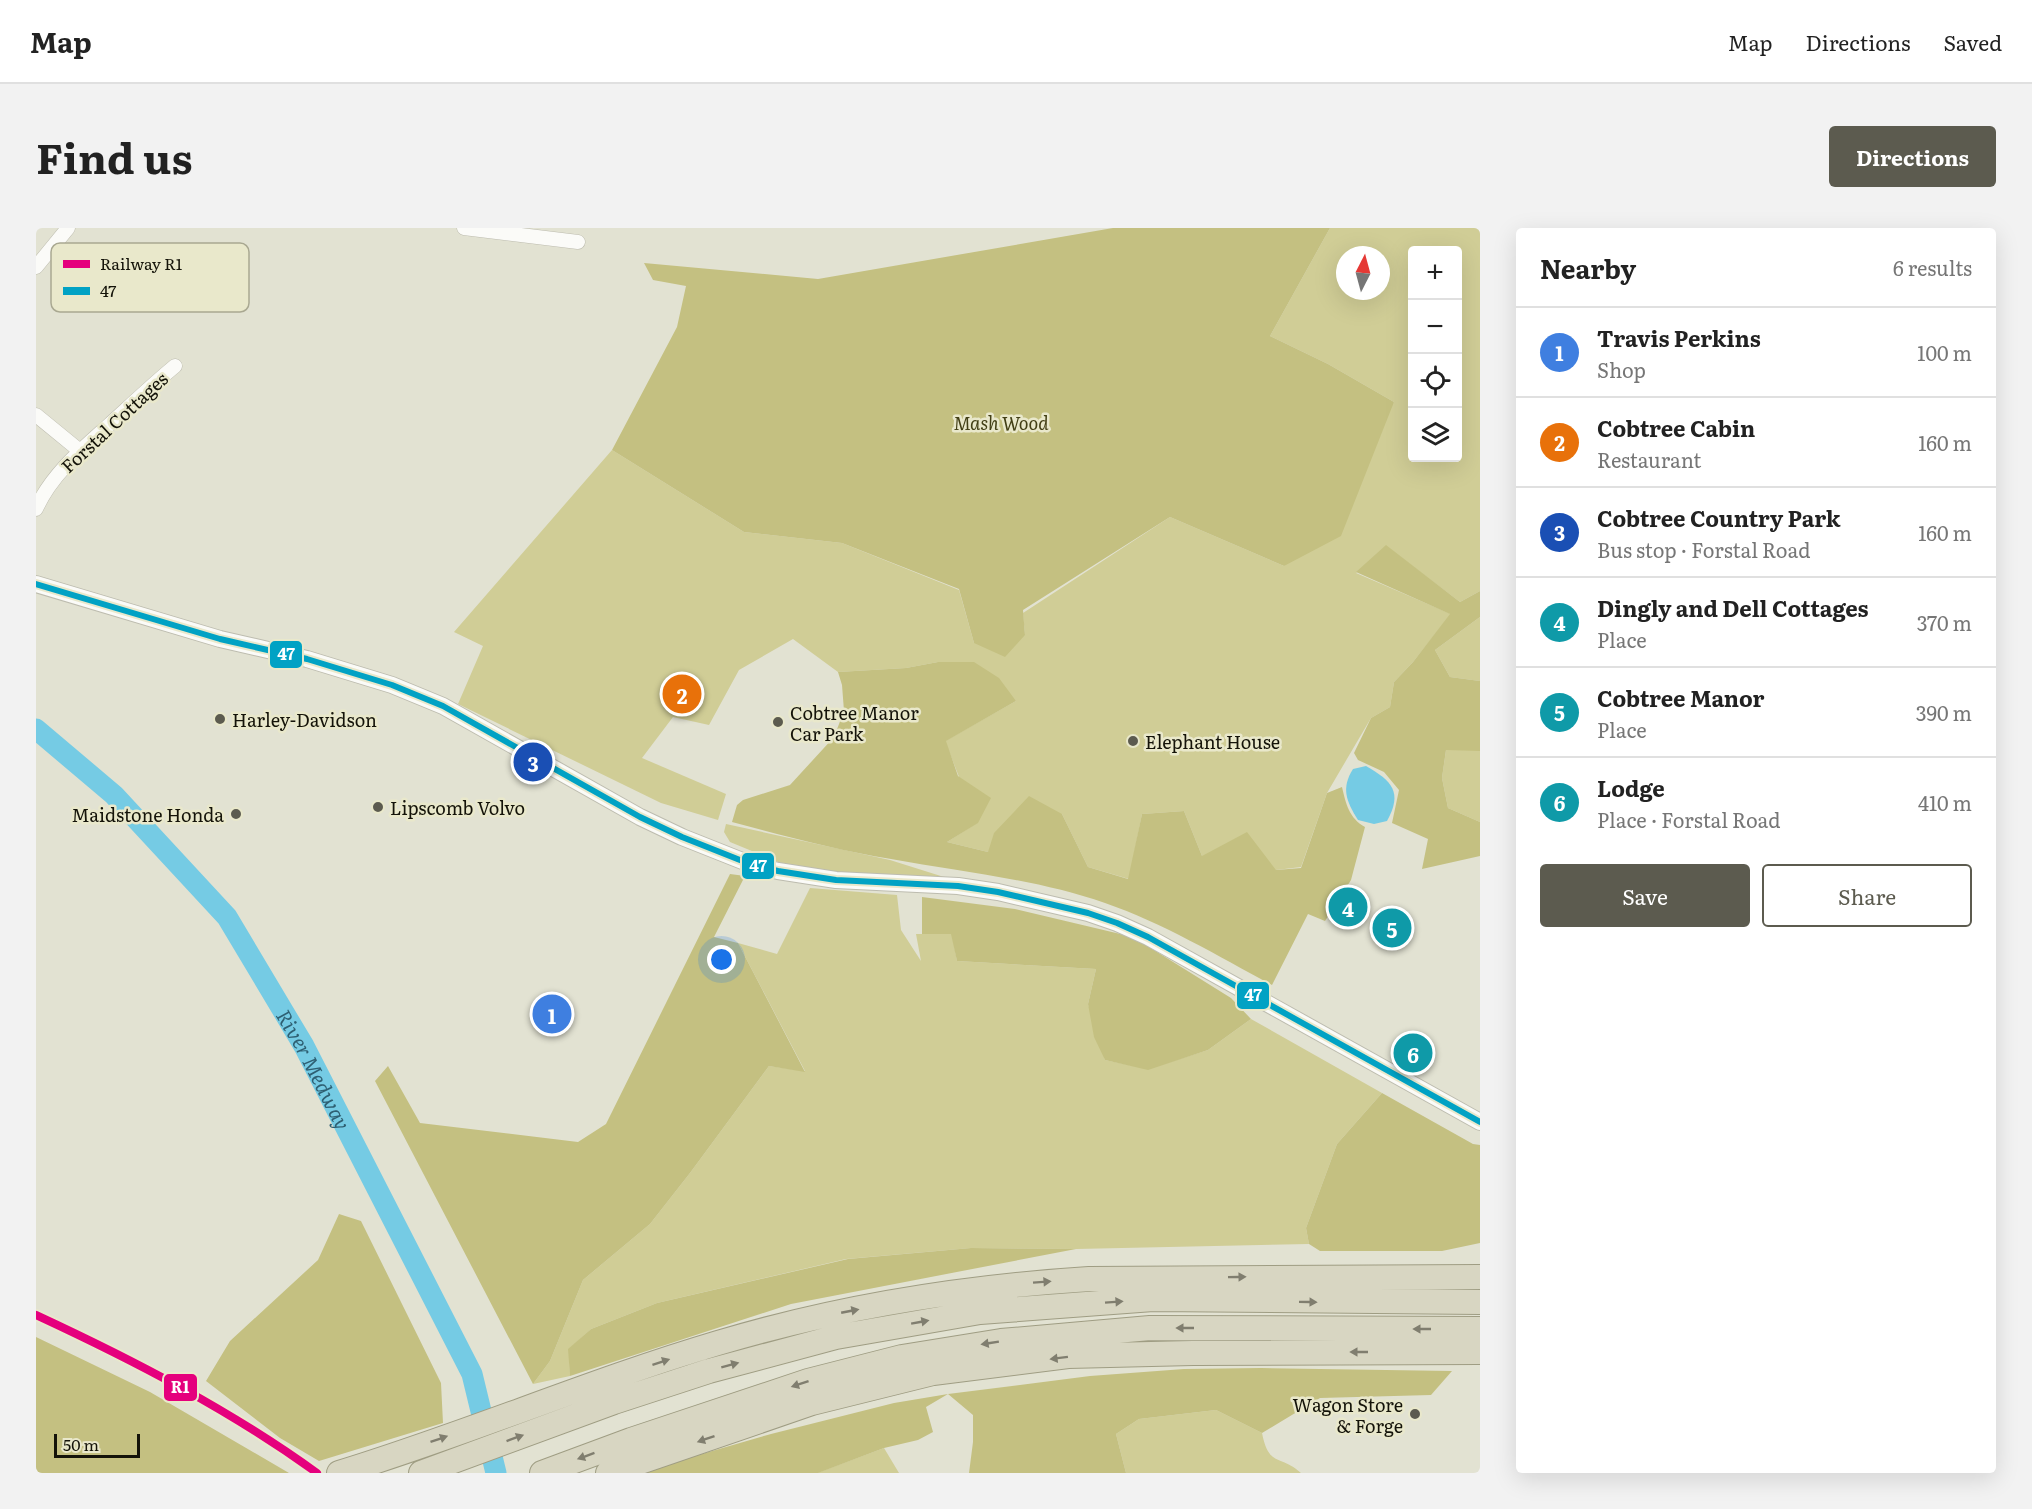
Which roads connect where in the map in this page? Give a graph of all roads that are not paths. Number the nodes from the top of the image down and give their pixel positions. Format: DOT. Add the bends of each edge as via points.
graph roads {
  1 [pos="68,228"];
  2 [pos="464,228"];
  3 [pos="578,242"];
  4 [pos="56,243"];
  5 [pos="51,249"];
  6 [pos="36,267"];
  7 [pos="174,366"];
  8 [pos="36,415"];
  9 [pos="80,451"];
  10 [pos="36,509"];
  11 [pos="36,584"];
  12 [pos="1480,1122"];
  13 [pos="1480,1277"];
  14 [pos="1480,1302"];
  15 [pos="1480,1329"];
  16 [pos="1480,1352"];
  17 [pos="610,1391"];
  18 [pos="636,1450"];
  19 [pos="346,1471"];
  20 [pos="421,1473"];
  21 [pos="542,1473"];
  22 [pos="608,1473"];
  1 -- 4 [label="street"];
  2 -- 3 [label="street"];
  5 -- 6 [label="street"];
  7 -- 9 [label="street, Forstal Cottages"];
  8 -- 9 [label="street"];
  9 -- 10 [label="street, Forstal Cottages" via="58,475"];
  11 -- 12 [label="street" via="392,685 443,706 640,817 750,864 836,880 958,886 998,892 1117,923 1166,946"];
  17 -- 13 [label="highway, one-way" via="718,1343 838,1313 1014,1285 1089,1279"];
  17 -- 14 [label="highway, one-way" via="709,1371 836,1337 980,1312 1153,1299"];
  15 -- 18 [label="highway, one-way" via="1150,1328 1001,1341 902,1358 808,1381"];
  16 -- 18 [label="highway, one-way" via="1080,1356 933,1373"];
  19 -- 17 [label="highway, one-way"];
  20 -- 17 [label="highway, one-way"];
  18 -- 21 [label="highway, one-way"];
  18 -- 22 [label="highway"];
}
